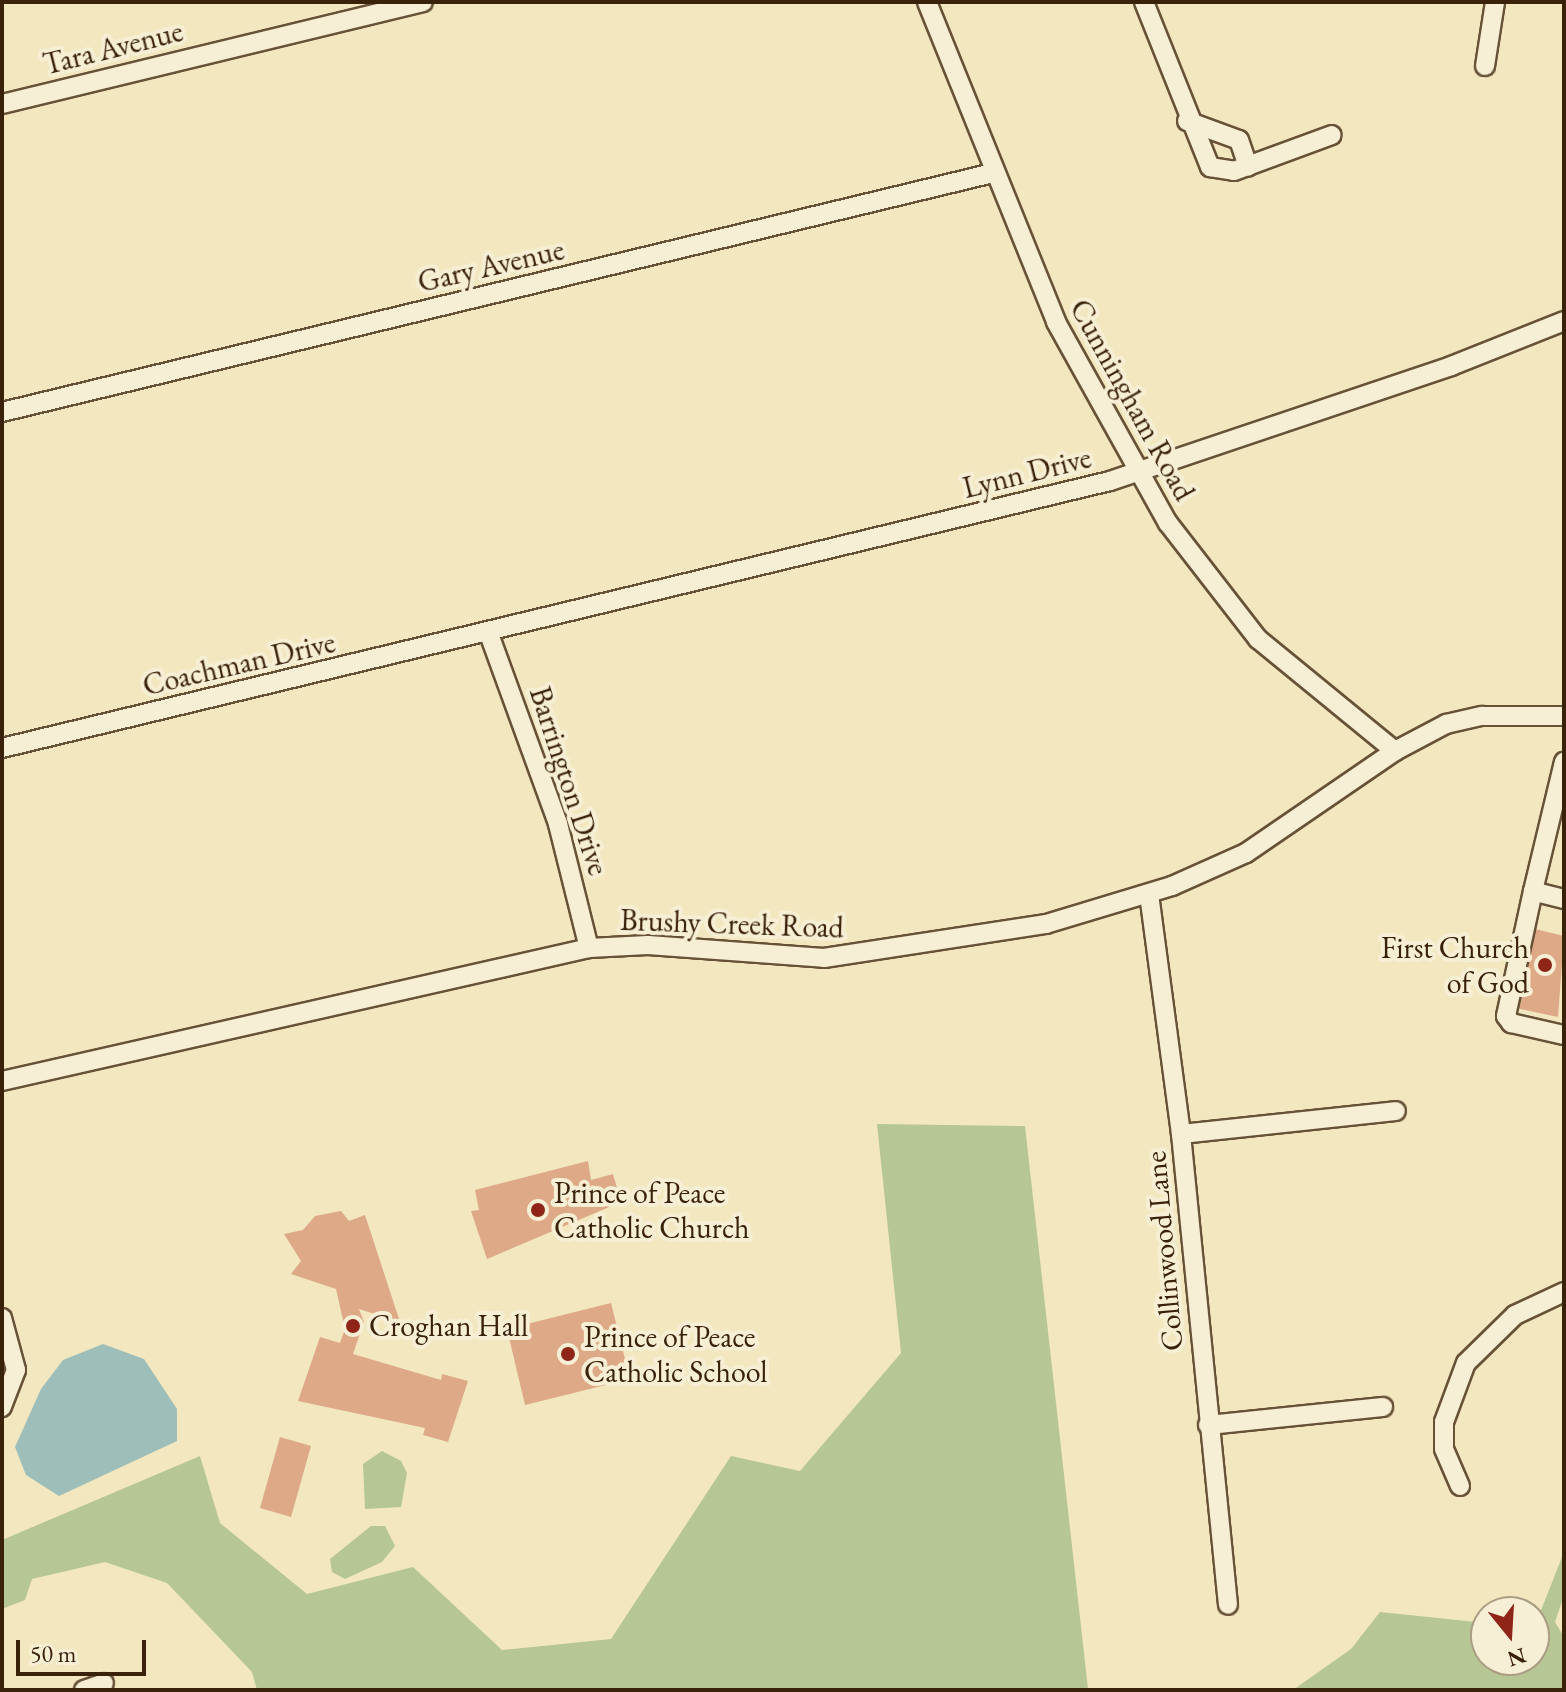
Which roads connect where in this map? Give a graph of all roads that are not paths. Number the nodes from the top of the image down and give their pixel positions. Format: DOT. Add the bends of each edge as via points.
graph roads {
  1 [pos="423,2"];
  2 [pos="1144,2"];
  3 [pos="1495,2"];
  4 [pos="932,3"];
  5 [pos="1485,66"];
  6 [pos="2,104"];
  7 [pos="1187,121"];
  8 [pos="1332,135"];
  9 [pos="1248,166"];
  10 [pos="993,173"];
  11 [pos="1564,321"];
  12 [pos="2,412"];
  13 [pos="1137,473"];
  14 [pos="489,634"];
  15 [pos="1562,713"];
  16 [pos="2,748"];
  17 [pos="1395,751"];
  18 [pos="1564,762"];
  19 [pos="1533,891"];
  20 [pos="1149,894"];
  21 [pos="1564,899"];
  22 [pos="589,948"];
  23 [pos="1564,1035"];
  24 [pos="2,1081"];
  25 [pos="1396,1111"];
  26 [pos="1181,1134"];
  27 [pos="1564,1292"];
  28 [pos="2,1318"];
  29 [pos="2,1407"];
  30 [pos="1383,1407"];
  31 [pos="1208,1425"];
  32 [pos="1460,1486"];
  33 [pos="1228,1605"];
  34 [pos="104,1683"];
  35 [pos="84,1690"];
  1 -- 6 [label="street, Tara Avenue"];
  2 -- 7 [label="street"];
  3 -- 5 [label="street"];
  4 -- 10 [label="street, Cunningham Road"];
  7 -- 9 [label="street" via="1239,140"];
  7 -- 9 [label="street" via="1210,167 1222,173"];
  8 -- 9 [label="street"];
  10 -- 12 [label="street, Gary Avenue"];
  10 -- 13 [label="street, Cunningham Road" via="1056,322"];
  11 -- 13 [label="street, Lynn Drive" via="1451,366"];
  13 -- 14 [label="street, Lynn Drive"];
  13 -- 17 [label="street, Cunningham Road" via="1199,569 1258,639"];
  14 -- 16 [label="street, Coachman Drive"];
  14 -- 22 [label="street, Barrington Drive" via="558,824"];
  15 -- 17 [label="street, Brushy Creek Road" via="1482,716 1446,724"];
  17 -- 20 [label="street, Brushy Creek Road" via="1267,841"];
  18 -- 19 [label="street"];
  19 -- 21 [label="street"];
  19 -- 23 [label="street" via="1506,1016 1511,1023"];
  20 -- 22 [label="street, Brushy Creek Road" via="1046,924 857,956"];
  20 -- 26 [label="street, Collinwood Lane"];
  22 -- 24 [label="street, Brushy Creek Road"];
  25 -- 26 [label="street"];
  26 -- 31 [label="street, Collinwood Lane"];
  27 -- 32 [label="street" via="1515,1315 1466,1363 1444,1422 1444,1449"];
  28 -- 29 [label="street" via="16,1370"];
  30 -- 31 [label="street"];
  31 -- 33 [label="street, Collinwood Lane"];
  34 -- 35 [label="street"];
}
